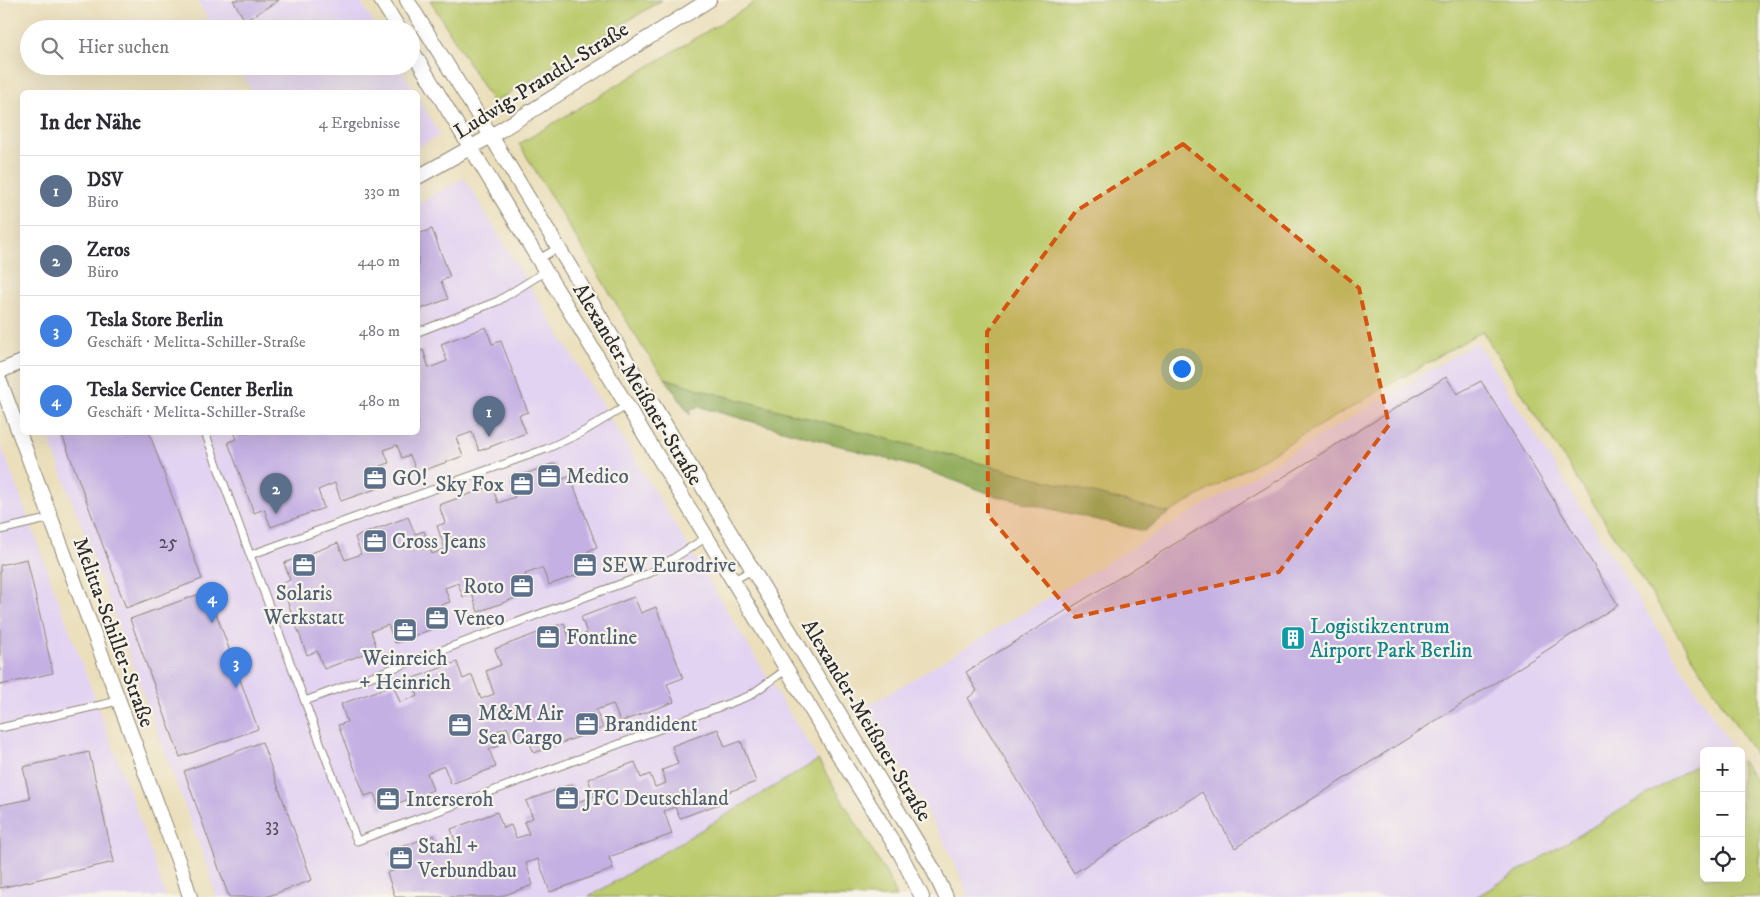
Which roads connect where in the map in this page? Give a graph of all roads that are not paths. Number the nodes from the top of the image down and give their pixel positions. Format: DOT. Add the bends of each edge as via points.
graph roads {
  1 [pos="382,0"];
  2 [pos="407,0"];
  3 [pos="709,0"];
  4 [pos="394,20"];
  5 [pos="419,20"];
  6 [pos="420,21"];
  7 [pos="420,63"];
  8 [pos="491,136"];
  9 [pos="472,147"];
  10 [pos="420,176"];
  11 [pos="558,248"];
  12 [pos="542,265"];
  13 [pos="420,331"];
  14 [pos="20,363"];
  15 [pos="0,371"];
  16 [pos="0,381"];
  17 [pos="628,405"];
  18 [pos="20,435"];
  19 [pos="20,435"];
  20 [pos="206,435"];
  21 [pos="51,518"];
  22 [pos="0,530"];
  23 [pos="707,537"];
  24 [pos="250,556"];
  25 [pos="752,570"];
  26 [pos="734,580"];
  27 [pos="787,669"];
  28 [pos="118,701"];
  29 [pos="305,701"];
  30 [pos="0,728"];
  31 [pos="943,895"];
  32 [pos="190,897"];
  33 [pos="922,897"];
  1 -- 4 [label="street"];
  2 -- 5 [label="street, Alexander-Meißner-Straße"];
  3 -- 8 [label="street, Ludwig-Prandtl-Straße"];
  6 -- 8 [label="street, Alexander-Meißner-Straße"];
  7 -- 9 [label="street, Alexander-Meißner-Straße"];
  8 -- 9 [label="street, Ludwig-Prandtl-Straße"];
  8 -- 11 [label="street, Alexander-Meißner-Straße"];
  9 -- 10 [label="street, Ludwig-Prandtl-Straße"];
  9 -- 12 [label="street, Alexander-Meißner-Straße"];
  11 -- 12 [label="lane"];
  11 -- 25 [label="street, Alexander-Meißner-Straße"];
  12 -- 13 [label="lane" via="498,301"];
  12 -- 17 [label="street, Alexander-Meißner-Straße"];
  14 -- 15 [label="street"];
  16 -- 18 [label="street, Melitta-Schiller-Straße"];
  17 -- 23 [label="street, Alexander-Meißner-Straße"];
  17 -- 24 [label="lane" via="546,449"];
  19 -- 21 [label="street, Melitta-Schiller-Straße"];
  20 -- 24 [label="lane"];
  21 -- 22 [label="lane"];
  21 -- 28 [label="street, Melitta-Schiller-Straße"];
  23 -- 26 [label="street, Alexander-Meißner-Straße"];
  23 -- 29 [label="lane" via="650,573"];
  24 -- 29 [label="lane"];
  25 -- 26 [label="lane"];
  25 -- 31 [label="street, Alexander-Meißner-Straße" via="932,867"];
  26 -- 27 [label="street, Alexander-Meißner-Straße"];
  27 -- 29 [label="lane" via="749,696 357,841"];
  27 -- 33 [label="street, Alexander-Meißner-Straße" via="901,855"];
  28 -- 30 [label="lane"];
  28 -- 32 [label="street, Melitta-Schiller-Straße"];
}
